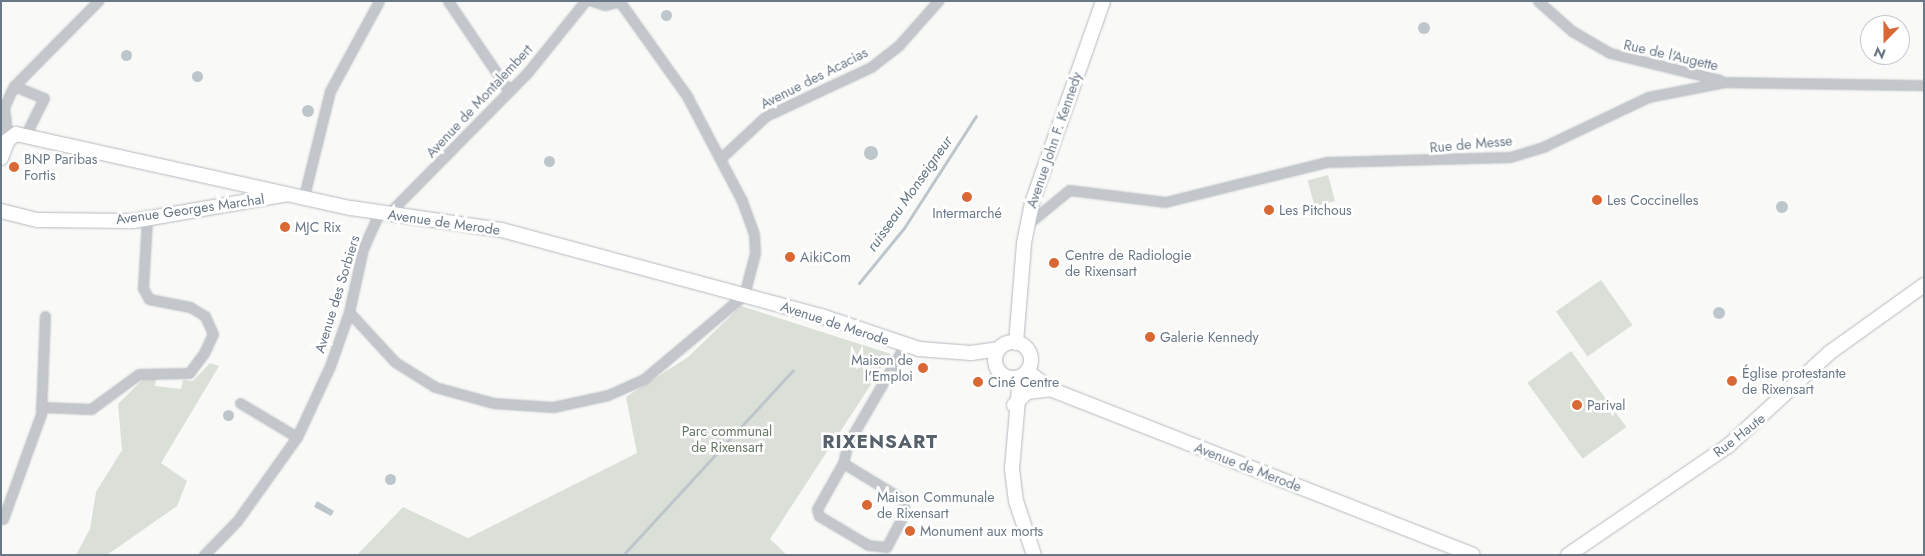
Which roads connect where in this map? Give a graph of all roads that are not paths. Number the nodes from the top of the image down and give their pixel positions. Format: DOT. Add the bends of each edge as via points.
graph roads {
  1 [pos="98,1"];
  2 [pos="379,1"];
  3 [pos="448,1"];
  4 [pos="585,1"];
  5 [pos="592,1"];
  6 [pos="938,1"];
  7 [pos="1103,1"];
  8 [pos="1538,1"];
  9 [pos="621,2"];
  10 [pos="1726,82"];
  11 [pos="1924,85"];
  12 [pos="14,86"];
  13 [pos="509,91"];
  14 [pos="5,135"];
  15 [pos="25,136"];
  16 [pos="722,157"];
  17 [pos="1,158"];
  18 [pos="231,184"];
  19 [pos="289,194"];
  20 [pos="304,196"];
  21 [pos="230,204"];
  22 [pos="1,210"];
  23 [pos="384,214"];
  24 [pos="147,218"];
  25 [pos="1027,225"];
  26 [pos="1924,285"];
  27 [pos="744,295"];
  28 [pos="349,312"];
  29 [pos="45,316"];
  30 [pos="1016,343"];
  31 [pos="905,345"];
  32 [pos="998,349"];
  33 [pos="1023,374"];
  34 [pos="1050,389"];
  35 [pos="240,403"];
  36 [pos="1014,405"];
  37 [pos="41,407"];
  38 [pos="297,437"];
  39 [pos="843,463"];
  40 [pos="3,519"];
  41 [pos="204,555"];
  42 [pos="1034,555"];
  43 [pos="1473,555"];
  44 [pos="1568,555"];
  1 -- 12 [label="street"];
  2 -- 20 [label="street" via="328,98"];
  3 -- 13 [label="street"];
  4 -- 13 [label="street, Avenue de Montalembert"];
  5 -- 9 [label="street"];
  6 -- 16 [label="street, Avenue des Acacias" via="899,45 871,67 766,116"];
  7 -- 25 [label="street, Avenue John F. Kennedy" via="1044,162"];
  8 -- 10 [label="street, Rue de l'Augette" via="1572,31 1610,54"];
  9 -- 16 [label="street" via="683,90"];
  10 -- 11 [label="street, Rue de Messe"];
  10 -- 25 [label="street, Rue de Messe" via="1648,98 1545,146 1510,157 1327,162 1165,202 1069,190"];
  12 -- 14 [label="street" via="4,107"];
  12 -- 15 [label="street" via="44,98"];
  13 -- 23 [label="street, Avenue de Montalembert"];
  14 -- 15 [label="street, Avenue de Merode"];
  14 -- 17 [label="street"];
  15 -- 18 [label="street, Avenue de Merode"];
  16 -- 27 [label="street" via="754,234 755,253"];
  18 -- 19 [label="street, Avenue de Merode"];
  18 -- 21 [label="street" via="234,193"];
  19 -- 20 [label="street, Avenue de Merode"];
  19 -- 21 [label="street, Avenue Georges Marchal"];
  20 -- 23 [label="street, Avenue de Merode"];
  21 -- 24 [label="street, Avenue Georges Marchal"];
  22 -- 24 [label="street, Avenue Georges Marchal" via="37,220"];
  23 -- 27 [label="street, Avenue de Merode" via="502,230"];
  23 -- 28 [label="street, Avenue des Sorbiers" via="363,249"];
  24 -- 37 [label="street" via="143,288 149,299 190,307 205,316 212,334 204,353 189,373 138,374 90,409"];
  25 -- 30 [label="street, Avenue John F. Kennedy"];
  26 -- 44 [label="street, Rue Haute" via="1829,353 1728,446"];
  27 -- 28 [label="street" via="644,379 608,396 553,407 494,403 435,387 395,362"];
  27 -- 31 [label="street, Avenue de Merode"];
  28 -- 38 [label="street, Avenue des Sorbiers"];
  29 -- 37 [label="street"];
  30 -- 32 [label="street, Avenue de Merode"];
  30 -- 33 [label="street" via="1028,351"];
  31 -- 32 [label="street, Avenue de Merode" via="941,353"];
  31 -- 39 [label="street, Avenue de Merode" via="848,443"];
  32 -- 33 [label="street, Avenue de Merode" via="998,371"];
  33 -- 34 [label="street, Avenue de Merode"];
  33 -- 36 [label="street"];
  34 -- 36 [label="street" via="1026,392"];
  34 -- 43 [label="street, Avenue de Merode"];
  35 -- 38 [label="street"];
  36 -- 42 [label="street" via="1013,478"];
  37 -- 40 [label="street" via="31,448"];
  38 -- 41 [label="street, Avenue des Sorbiers" via="237,521"];
  39 -- 39 [label="street, Avenue de Merode" via="902,499 905,512 886,547 868,545 819,516 817,509"];
}
